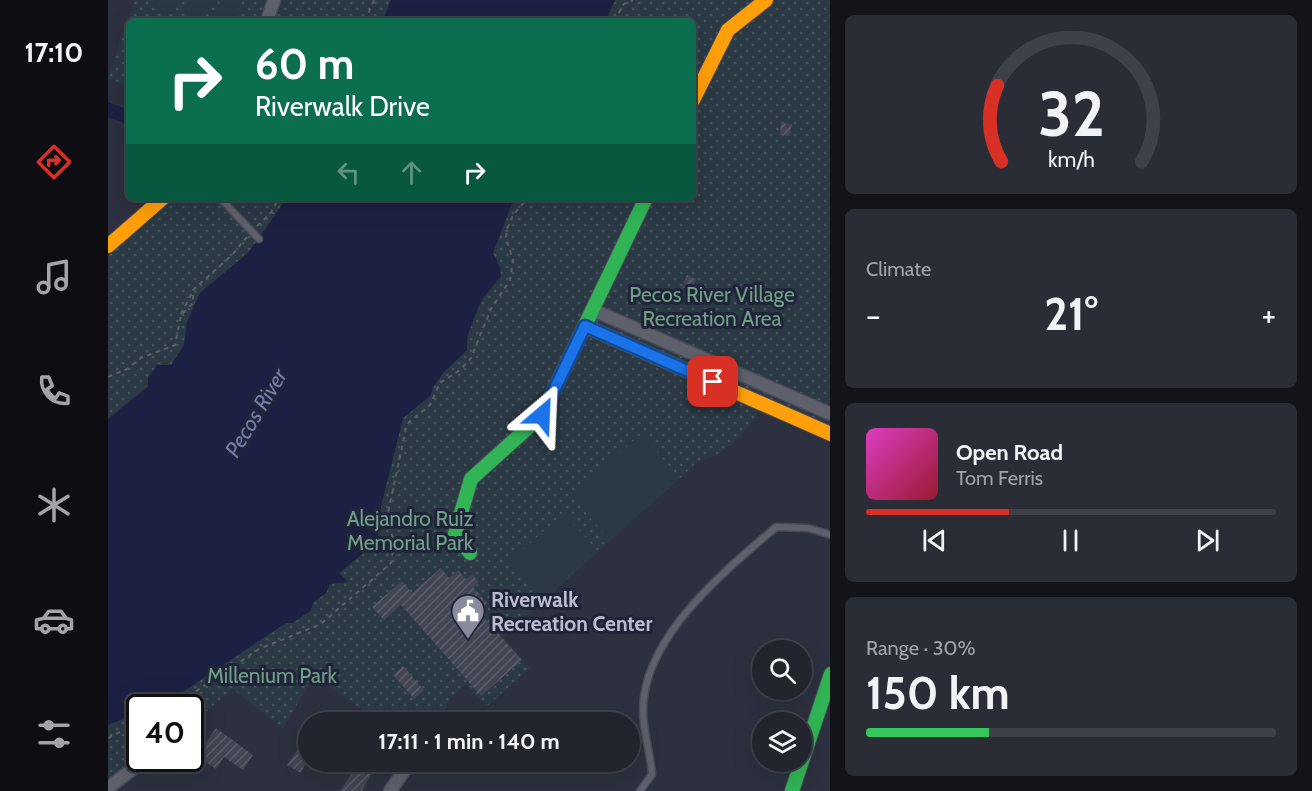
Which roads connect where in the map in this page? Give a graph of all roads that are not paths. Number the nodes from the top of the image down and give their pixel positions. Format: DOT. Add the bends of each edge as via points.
graph roads {
  1 [pos="274,0"];
  2 [pos="766,0"];
  3 [pos="268,18"];
  4 [pos="696,94"];
  5 [pos="160,201"];
  6 [pos="223,201"];
  7 [pos="645,201"];
  8 [pos="259,239"];
  9 [pos="108,246"];
  10 [pos="593,310"];
  11 [pos="585,326"];
  12 [pos="763,385"];
  13 [pos="755,401"];
  14 [pos="830,414"];
  15 [pos="830,434"];
  16 [pos="830,535"];
  17 [pos="470,553"];
  18 [pos="830,677"];
  19 [pos="129,772"];
  20 [pos="403,772"];
  21 [pos="108,788"];
  22 [pos="391,791"];
  23 [pos="640,791"];
  24 [pos="792,791"];
  1 -- 3 [label="street"];
  2 -- 4 [label="street" via="728,30"];
  5 -- 9 [label="street"];
  6 -- 8 [label="lane"];
  7 -- 10 [label="street"];
  10 -- 11 [label="street"];
  10 -- 12 [label="street"];
  11 -- 13 [label="street"];
  11 -- 17 [label="street" via="542,415 471,479 455,534"];
  12 -- 13 [label="street"];
  12 -- 14 [label="street"];
  13 -- 15 [label="street"];
  16 -- 23 [label="lane" via="808,528 776,527 723,574 675,627 646,685 643,724 652,774"];
  18 -- 24 [label="street"];
  19 -- 21 [label="street"];
  20 -- 22 [label="street"];
}
